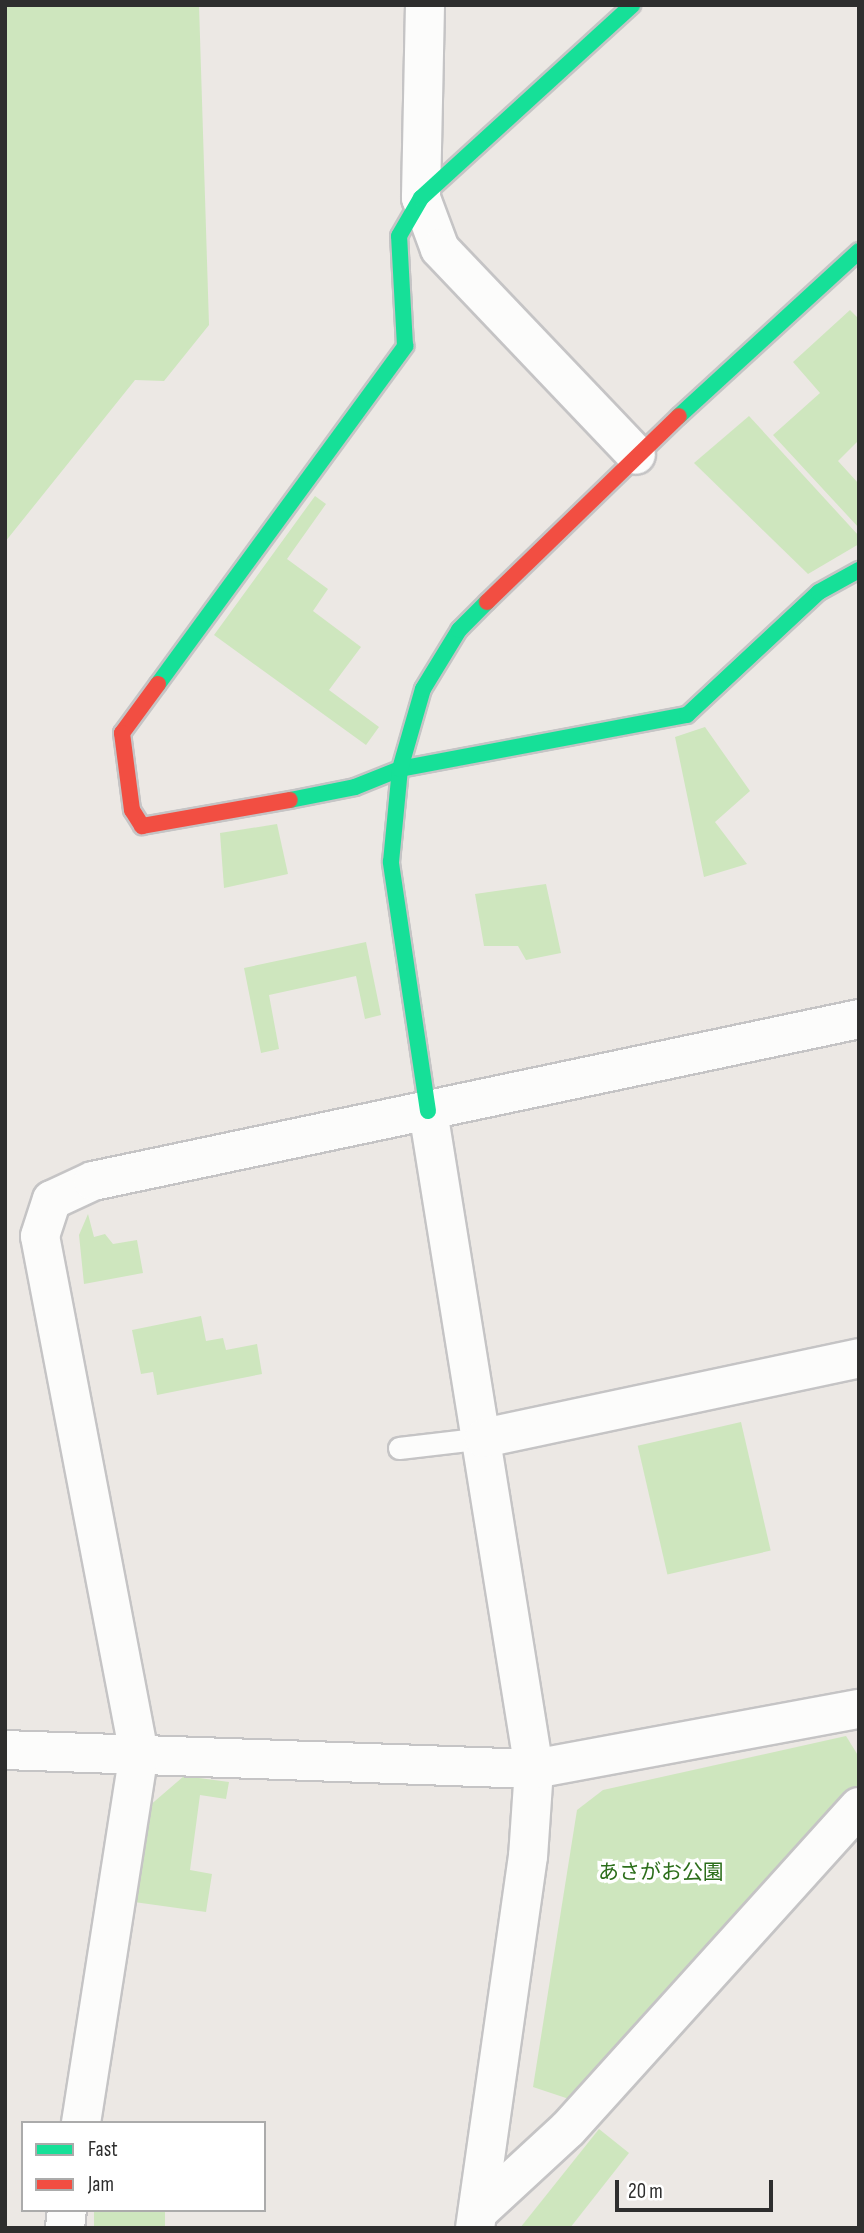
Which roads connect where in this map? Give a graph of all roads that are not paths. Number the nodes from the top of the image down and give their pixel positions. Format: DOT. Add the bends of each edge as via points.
graph roads {
  1 [pos="425,5"];
  2 [pos="632,5"];
  3 [pos="421,198"];
  4 [pos="859,251"];
  5 [pos="635,456"];
  6 [pos="859,570"];
  7 [pos="400,769"];
  8 [pos="859,1018"];
  9 [pos="428,1111"];
  10 [pos="859,1358"];
  11 [pos="484,1438"];
  12 [pos="399,1448"];
  13 [pos="859,1709"];
  14 [pos="5,1750"];
  15 [pos="139,1754"];
  16 [pos="534,1769"];
  17 [pos="859,1807"];
  18 [pos="81,2121"];
  19 [pos="476,2220"];
  1 -- 3 [label="street"];
  2 -- 3 [label="street"];
  3 -- 5 [label="street" via="440,249"];
  3 -- 7 [label="street" via="399,236 405,346 122,733 132,810 142,826 355,787"];
  4 -- 5 [label="street"];
  5 -- 7 [label="street" via="459,631 423,689"];
  6 -- 7 [label="street" via="818,592 687,715"];
  7 -- 9 [label="street" via="391,862"];
  8 -- 9 [label="street"];
  9 -- 11 [label="street"];
  9 -- 15 [label="street" via="93,1181 52,1200 40,1237"];
  10 -- 11 [label="street"];
  11 -- 12 [label="lane"];
  11 -- 16 [label="street"];
  13 -- 16 [label="street"];
  14 -- 15 [label="street"];
  15 -- 16 [label="street"];
  15 -- 18 [label="street"];
  16 -- 19 [label="street" via="528,1856"];
  17 -- 19 [label="street" via="568,2129"];
}
